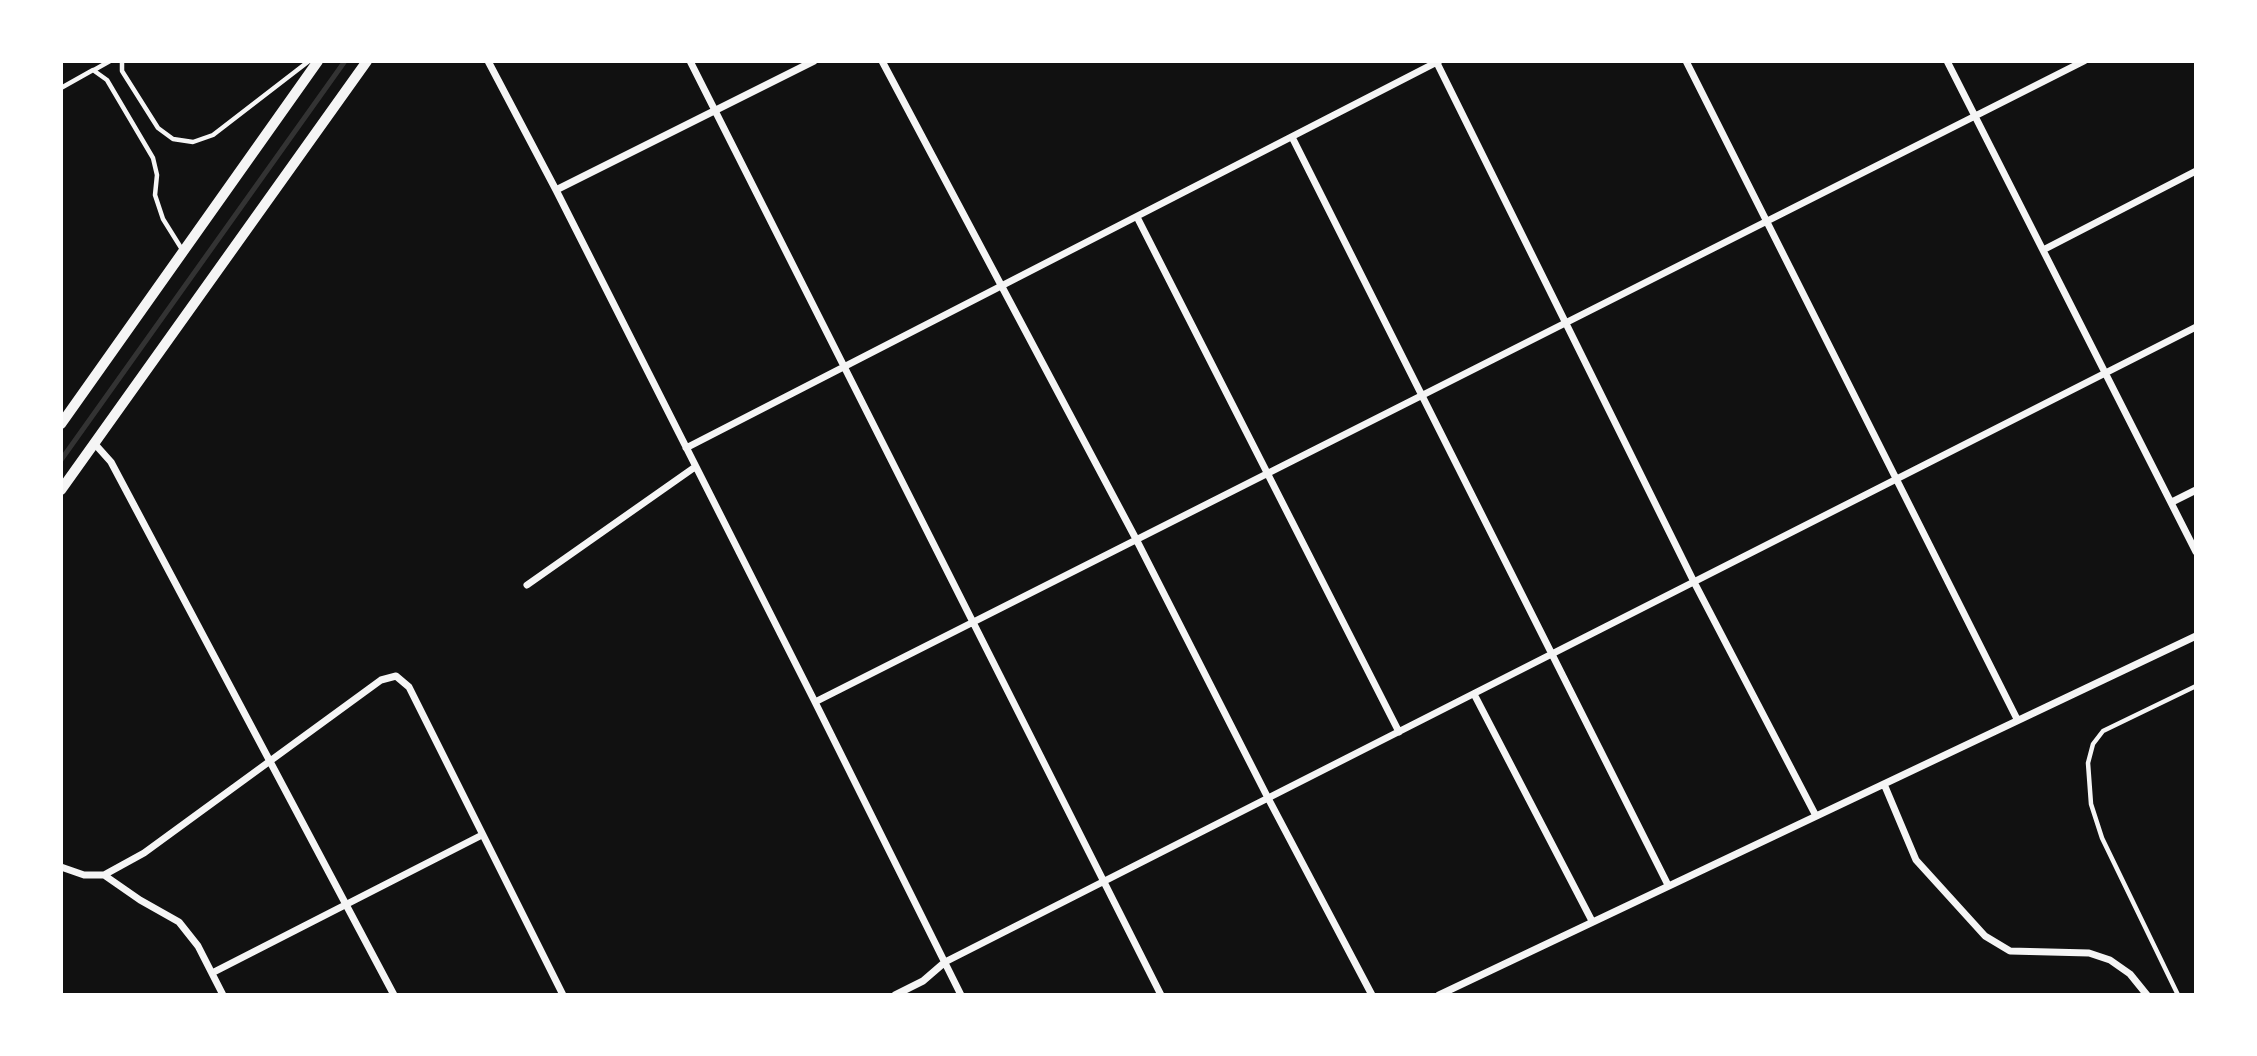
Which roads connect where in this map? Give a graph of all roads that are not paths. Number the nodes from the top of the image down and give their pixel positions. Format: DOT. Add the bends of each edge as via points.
graph roads {
  1 [pos="110,61"];
  2 [pos="122,61"];
  3 [pos="309,61"];
  4 [pos="318,61"];
  5 [pos="367,61"];
  6 [pos="488,61"];
  7 [pos="690,61"];
  8 [pos="814,61"];
  9 [pos="882,61"];
  10 [pos="1686,61"];
  11 [pos="1947,61"];
  12 [pos="2084,61"];
  13 [pos="1437,62"];
  14 [pos="93,70"];
  15 [pos="61,88"];
  16 [pos="715,111"];
  17 [pos="1975,115"];
  18 [pos="1292,137"];
  19 [pos="2196,171"];
  20 [pos="556,190"];
  21 [pos="1137,218"];
  22 [pos="1766,221"];
  23 [pos="2043,250"];
  24 [pos="184,251"];
  25 [pos="1002,287"];
  26 [pos="1564,323"];
  27 [pos="2196,327"];
  28 [pos="844,366"];
  29 [pos="2106,373"];
  30 [pos="1420,396"];
  31 [pos="61,424"];
  32 [pos="94,443"];
  33 [pos="686,448"];
  34 [pos="695,467"];
  35 [pos="1267,473"];
  36 [pos="1897,480"];
  37 [pos="61,490"];
  38 [pos="2196,490"];
  39 [pos="2172,502"];
  40 [pos="1136,539"];
  41 [pos="2196,552"];
  42 [pos="1694,582"];
  43 [pos="527,585"];
  44 [pos="973,622"];
  45 [pos="2196,636"];
  46 [pos="1552,654"];
  47 [pos="2196,686"];
  48 [pos="1474,694"];
  49 [pos="815,702"];
  50 [pos="2017,719"];
  51 [pos="1399,732"];
  52 [pos="270,761"];
  53 [pos="1884,784"];
  54 [pos="1268,798"];
  55 [pos="1816,816"];
  56 [pos="482,835"];
  57 [pos="61,867"];
  58 [pos="104,874"];
  59 [pos="1105,880"];
  60 [pos="1668,885"];
  61 [pos="347,904"];
  62 [pos="1592,921"];
  63 [pos="945,962"];
  64 [pos="212,973"];
  65 [pos="223,995"];
  66 [pos="394,995"];
  67 [pos="563,995"];
  68 [pos="895,995"];
  69 [pos="961,995"];
  70 [pos="1161,995"];
  71 [pos="1372,995"];
  72 [pos="1439,995"];
  73 [pos="2147,995"];
  74 [pos="2178,995"];
  1 -- 14 [label="lane"];
  2 -- 3 [label="lane" via="122,71 158,128 173,139 193,142 213,135"];
  4 -- 24 [label="main road"];
  5 -- 32 [label="main road"];
  6 -- 20 [label="street"];
  7 -- 16 [label="street"];
  8 -- 16 [label="street"];
  9 -- 25 [label="street"];
  10 -- 22 [label="street"];
  11 -- 17 [label="street"];
  12 -- 17 [label="street"];
  13 -- 18 [label="street"];
  13 -- 26 [label="street"];
  14 -- 15 [label="lane"];
  14 -- 24 [label="lane" via="107,80 153,158 155,195 163,219"];
  16 -- 20 [label="street"];
  16 -- 28 [label="street"];
  17 -- 22 [label="street"];
  17 -- 23 [label="street"];
  18 -- 21 [label="street"];
  18 -- 30 [label="street"];
  19 -- 23 [label="street"];
  20 -- 33 [label="street"];
  21 -- 25 [label="street"];
  21 -- 35 [label="street"];
  22 -- 26 [label="street"];
  22 -- 36 [label="street"];
  23 -- 29 [label="street"];
  24 -- 31 [label="main road"];
  25 -- 28 [label="street"];
  25 -- 40 [label="street"];
  26 -- 30 [label="street"];
  26 -- 42 [label="street"];
  27 -- 29 [label="street"];
  28 -- 33 [label="street"];
  28 -- 44 [label="street"];
  29 -- 36 [label="street"];
  29 -- 39 [label="street"];
  30 -- 35 [label="street"];
  30 -- 46 [label="street"];
  32 -- 37 [label="main road"];
  32 -- 52 [label="street" via="111,462"];
  33 -- 34 [label="street"];
  34 -- 43 [label="street"];
  34 -- 49 [label="street"];
  35 -- 40 [label="street"];
  35 -- 51 [label="street"];
  36 -- 42 [label="street"];
  36 -- 50 [label="street"];
  38 -- 39 [label="street"];
  39 -- 41 [label="street"];
  40 -- 44 [label="street"];
  40 -- 54 [label="street"];
  42 -- 46 [label="street"];
  42 -- 55 [label="street"];
  44 -- 49 [label="street"];
  44 -- 59 [label="street"];
  45 -- 50 [label="street"];
  46 -- 48 [label="street"];
  46 -- 60 [label="street"];
  47 -- 74 [label="lane" via="2103,731 2093,744 2088,763 2091,804 2102,838"];
  48 -- 51 [label="street"];
  48 -- 62 [label="street"];
  49 -- 63 [label="street"];
  50 -- 53 [label="street"];
  51 -- 54 [label="street"];
  52 -- 56 [label="street" via="381,680 396,676 409,687"];
  52 -- 58 [label="street" via="144,853"];
  52 -- 61 [label="street"];
  53 -- 55 [label="street"];
  53 -- 73 [label="street" via="1916,860 1984,936 2010,951 2088,953 2110,960 2130,974"];
  54 -- 59 [label="street"];
  54 -- 71 [label="street"];
  55 -- 60 [label="street"];
  56 -- 61 [label="street"];
  56 -- 67 [label="street"];
  57 -- 58 [label="street" via="84,875"];
  58 -- 64 [label="street" via="179,922"];
  59 -- 63 [label="street"];
  59 -- 70 [label="street"];
  60 -- 62 [label="street"];
  61 -- 64 [label="street"];
  61 -- 66 [label="street"];
  62 -- 72 [label="street"];
  63 -- 68 [label="street" via="923,981"];
  63 -- 69 [label="street"];
  64 -- 65 [label="street"];
}
